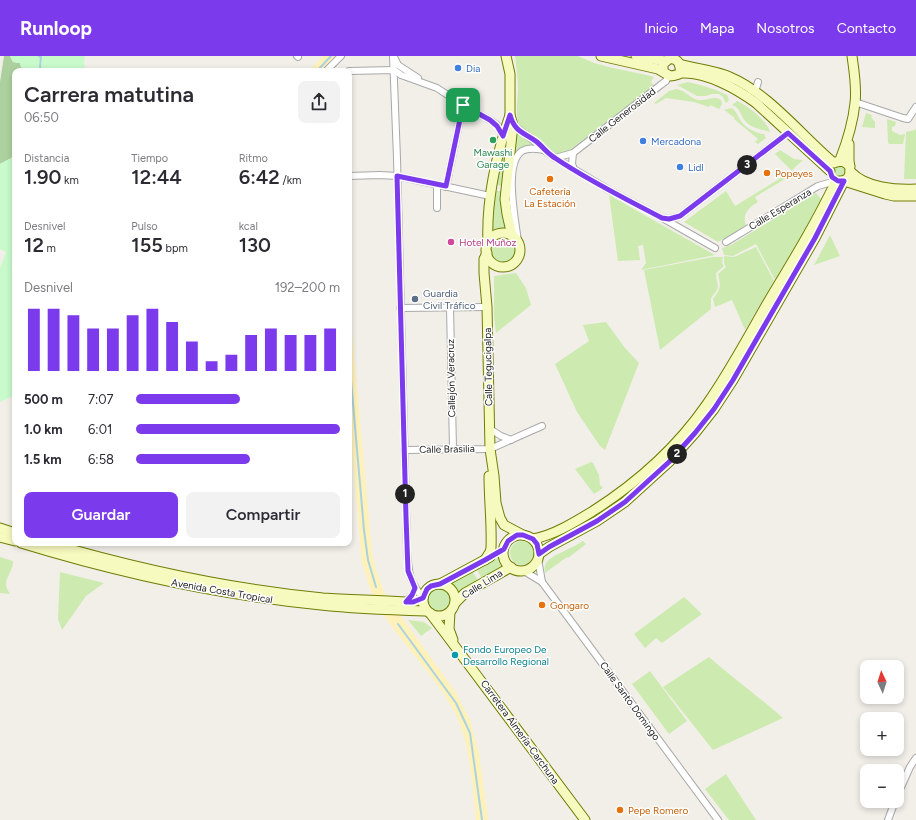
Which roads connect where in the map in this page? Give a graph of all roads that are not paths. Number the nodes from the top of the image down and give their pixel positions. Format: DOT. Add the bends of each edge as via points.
graph roads {
  1 [pos="341,56"];
  2 [pos="393,56"];
  3 [pos="506,56"];
  4 [pos="601,56"];
  5 [pos="636,56"];
  6 [pos="852,56"];
  7 [pos="672,60"];
  8 [pos="329,68"];
  9 [pos="394,70"];
  10 [pos="352,71"];
  11 [pos="670,74"];
  12 [pos="758,82"];
  13 [pos="426,84"];
  14 [pos="755,92"];
  15 [pos="855,102"];
  16 [pos="463,105"];
  17 [pos="916,107"];
  18 [pos="510,115"];
  19 [pos="513,125"];
  20 [pos="788,133"];
  21 [pos="503,136"];
  22 [pos="849,139"];
  23 [pos="544,150"];
  24 [pos="844,151"];
  25 [pos="571,154"];
  26 [pos="826,156"];
  27 [pos="555,158"];
  28 [pos="567,165"];
  29 [pos="835,165"];
  30 [pos="574,169"];
  31 [pos="850,169"];
  32 [pos="352,176"];
  33 [pos="397,176"];
  34 [pos="840,181"];
  35 [pos="437,184"];
  36 [pos="823,184"];
  37 [pos="446,186"];
  38 [pos="916,189"];
  39 [pos="830,194"];
  40 [pos="490,196"];
  41 [pos="916,196"];
  42 [pos="438,208"];
  43 [pos="662,218"];
  44 [pos="515,239"];
  45 [pos="726,242"];
  46 [pos="715,248"];
  47 [pos="487,249"];
  48 [pos="497,266"];
  49 [pos="486,278"];
  50 [pos="450,307"];
  51 [pos="487,307"];
  52 [pos="400,308"];
  53 [pos="542,426"];
  54 [pos="490,429"];
  55 [pos="511,440"];
  56 [pos="453,449"];
  57 [pos="404,450"];
  58 [pos="490,453"];
  59 [pos="491,521"];
  60 [pos="0,528"];
  61 [pos="12,532"];
  62 [pos="523,535"];
  63 [pos="0,536"];
  64 [pos="533,539"];
  65 [pos="12,540"];
  66 [pos="32,546"];
  67 [pos="60,546"];
  68 [pos="504,548"];
  69 [pos="539,557"];
  70 [pos="485,560"];
  71 [pos="511,567"];
  72 [pos="524,570"];
  73 [pos="542,582"];
  74 [pos="440,584"];
  75 [pos="415,588"];
  76 [pos="423,598"];
  77 [pos="406,602"];
  78 [pos="455,602"];
  79 [pos="429,612"];
  80 [pos="450,612"];
  81 [pos="455,645"];
  82 [pos="916,758"];
  83 [pos="904,780"];
  84 [pos="892,808"];
  85 [pos="585,820"];
  86 [pos="718,820"];
  87 [pos="888,820"];
  1 -- 8 [label="street"];
  2 -- 9 [label="street"];
  2 -- 13 [label="street" via="398,64"];
  3 -- 18 [label="main road, Calle Tegucigalpa"];
  4 -- 11 [label="main road"];
  5 -- 7 [label="main road"];
  6 -- 15 [label="main road"];
  7 -- 11 [label="main road" via="663,66"];
  7 -- 11 [label="main road" via="680,69"];
  7 -- 14 [label="main road" via="730,77"];
  9 -- 10 [label="street"];
  9 -- 13 [label="street"];
  9 -- 33 [label="street"];
  11 -- 20 [label="main road" via="702,76 729,86 756,103"];
  11 -- 25 [label="street, Calle Generosidad" via="666,81"];
  12 -- 14 [label="street"];
  13 -- 16 [label="street"];
  14 -- 26 [label="main road"];
  15 -- 17 [label="street" via="908,119"];
  15 -- 22 [label="main road"];
  16 -- 21 [label="street" via="490,120"];
  16 -- 37 [label="street"];
  18 -- 19 [label="main road, Calle Tegucigalpa"];
  18 -- 21 [label="main road, Calle Tegucigalpa"];
  19 -- 23 [label="street"];
  19 -- 44 [label="main road, Calle Tegucigalpa" via="506,199 507,214"];
  20 -- 29 [label="main road"];
  20 -- 43 [label="street" via="680,216"];
  21 -- 40 [label="main road, Calle Tegucigalpa"];
  22 -- 24 [label="main road"];
  22 -- 31 [label="main road"];
  23 -- 27 [label="street"];
  23 -- 44 [label="street" via="525,150 514,160 512,198"];
  24 -- 26 [label="main road"];
  24 -- 29 [label="main road"];
  25 -- 27 [label="street, Calle Generosidad"];
  25 -- 28 [label="street"];
  25 -- 30 [label="street"];
  26 -- 29 [label="main road"];
  27 -- 28 [label="street"];
  28 -- 30 [label="street"];
  29 -- 31 [label="main road" via="846,162"];
  29 -- 34 [label="main road" via="832,177"];
  30 -- 43 [label="street"];
  31 -- 34 [label="main road" via="848,178"];
  31 -- 38 [label="main road" via="862,180 878,185"];
  32 -- 33 [label="street"];
  33 -- 35 [label="street"];
  33 -- 52 [label="street"];
  34 -- 36 [label="street, Calle Esperanza"];
  34 -- 39 [label="main road"];
  34 -- 41 [label="main road" via="894,196"];
  34 -- 69 [label="main road" via="815,238 733,380 700,427 669,462 625,502 597,521 549,547"];
  35 -- 37 [label="street"];
  35 -- 42 [label="street"];
  36 -- 39 [label="street"];
  36 -- 45 [label="street, Calle Esperanza"];
  37 -- 40 [label="street"];
  39 -- 64 [label="main road" via="727,373 707,404 679,438 645,472 601,506 557,531"];
  40 -- 47 [label="main road, Calle Tegucigalpa"];
  43 -- 46 [label="street"];
  44 -- 47 [label="main road" via="508,234 498,234"];
  44 -- 48 [label="main road" via="520,254 518,259 506,267"];
  47 -- 48 [label="main road" via="490,260"];
  47 -- 49 [label="main road, Calle Tegucigalpa" via="484,259"];
  48 -- 49 [label="main road"];
  49 -- 51 [label="main road, Calle Tegucigalpa"];
  50 -- 51 [label="street"];
  50 -- 52 [label="street"];
  50 -- 56 [label="street, Callejón Veracruz"];
  51 -- 54 [label="main road, Calle Tegucigalpa"];
  52 -- 57 [label="street"];
  53 -- 55 [label="street"];
  54 -- 55 [label="street"];
  54 -- 58 [label="main road, Calle Tegucigalpa"];
  55 -- 58 [label="street"];
  56 -- 57 [label="street, Calle Brasilia"];
  56 -- 58 [label="street, Calle Brasilia"];
  57 -- 75 [label="street" via="408,571"];
  58 -- 59 [label="main road, Calle Tegucigalpa"];
  58 -- 62 [label="main road, Calle Tegucigalpa" via="500,518 504,525"];
  59 -- 68 [label="main road, Calle Tegucigalpa" via="500,545"];
  59 -- 70 [label="main road, Calle Tegucigalpa" via="491,548"];
  60 -- 61 [label="main road"];
  62 -- 64 [label="main road"];
  62 -- 68 [label="main road" via="512,538"];
  63 -- 65 [label="main road"];
  64 -- 69 [label="main road" via="537,544"];
  66 -- 79 [label="main road, Avenida Costa Tropical" via="188,586 323,606"];
  67 -- 77 [label="main road, Avenida Costa Tropical" via="128,564 290,594"];
  68 -- 70 [label="main road, Calle Lima"];
  68 -- 71 [label="main road" via="505,559"];
  69 -- 72 [label="main road" via="535,565"];
  69 -- 73 [label="street, Calle Santo Domingo"];
  70 -- 74 [label="main road, Calle Lima"];
  71 -- 72 [label="main road" via="519,571"];
  71 -- 78 [label="main road, Calle Lima" via="465,593"];
  72 -- 73 [label="street, Calle Santo Domingo"];
  73 -- 86 [label="street, Calle Santo Domingo"];
  74 -- 76 [label="main road" via="427,589"];
  74 -- 78 [label="main road" via="450,588"];
  75 -- 76 [label="street"];
  75 -- 77 [label="street"];
  76 -- 77 [label="main road, Avenida Costa Tropical"];
  76 -- 79 [label="main road"];
  78 -- 80 [label="main road"];
  79 -- 80 [label="main road" via="440,616"];
  79 -- 81 [label="main road, Carretera Almería-Carchuna"];
  80 -- 81 [label="main road, Carretera Almería-Carchuna" via="449,628"];
  81 -- 85 [label="main road, Carretera Almería-Carchuna"];
  82 -- 83 [label="street"];
  84 -- 87 [label="street"];
}
